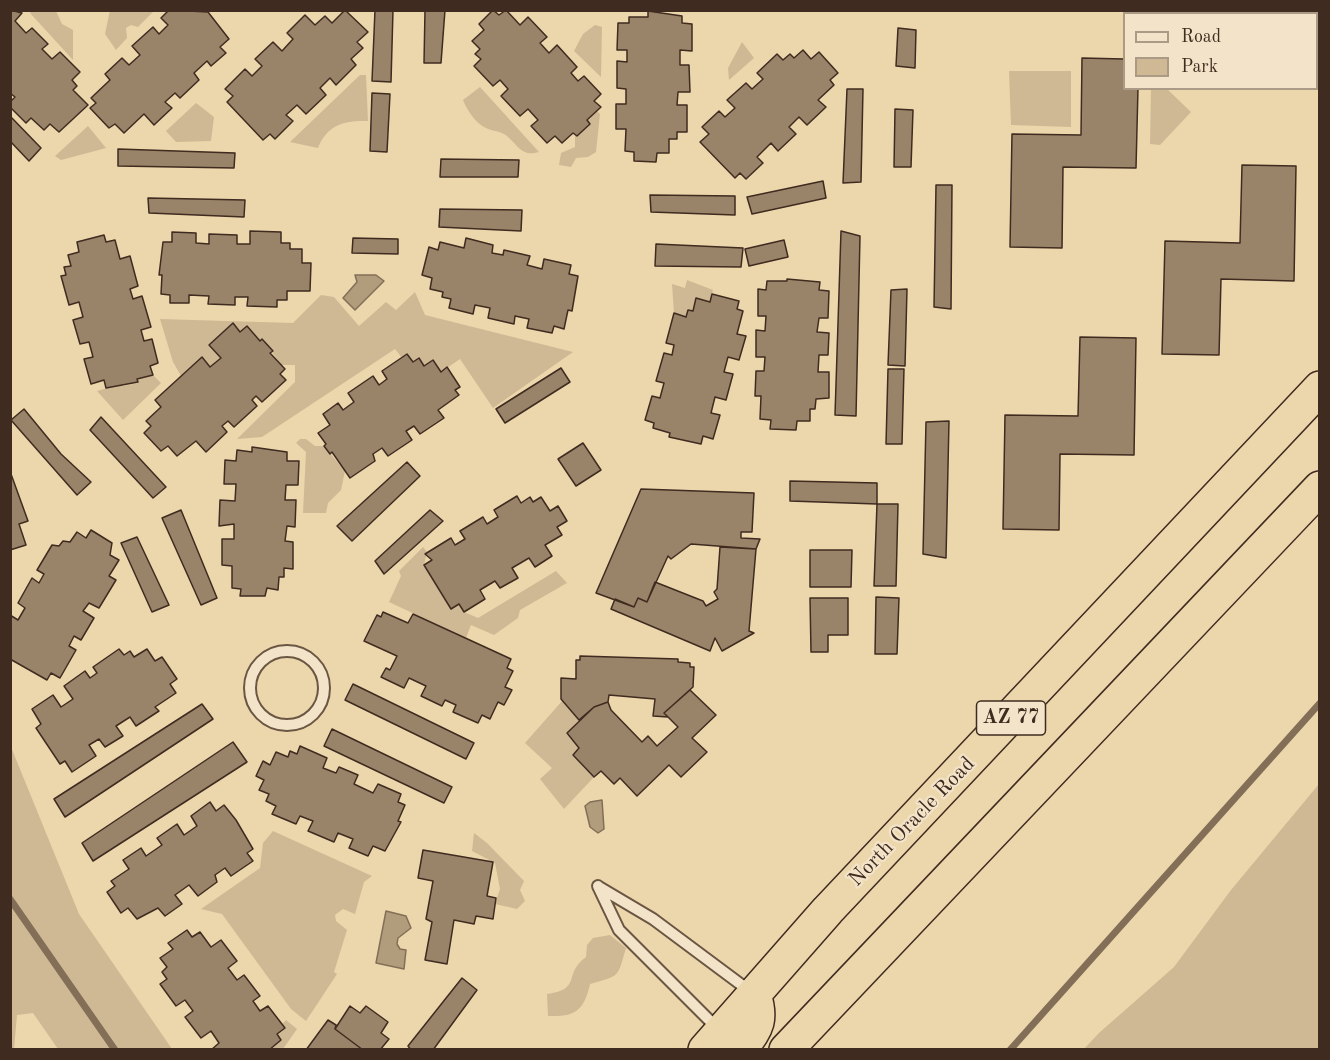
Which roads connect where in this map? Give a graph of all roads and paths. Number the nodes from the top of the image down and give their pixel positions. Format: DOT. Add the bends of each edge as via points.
graph roads {
  1 [pos="1320,388"];
  2 [pos="1320,488"];
  3 [pos="324,687"];
  4 [pos="753,994"];
  5 [pos="722,1044"];
  6 [pos="786,1050"];
  1 -- 4 [label="highway, North Oracle Road / AZ 77"];
  2 -- 6 [label="highway, AZ 77"];
  3 -- 3 [label="lane" via="317,666 309,658 289,651 260,662 249,690 255,709 263,717 272,723 293,725 319,708"];
  4 -- 5 [label="highway" via="759,1010 757,1026"];
  4 -- 5 [label="lane" via="653,919 598,886 619,930"];
}
